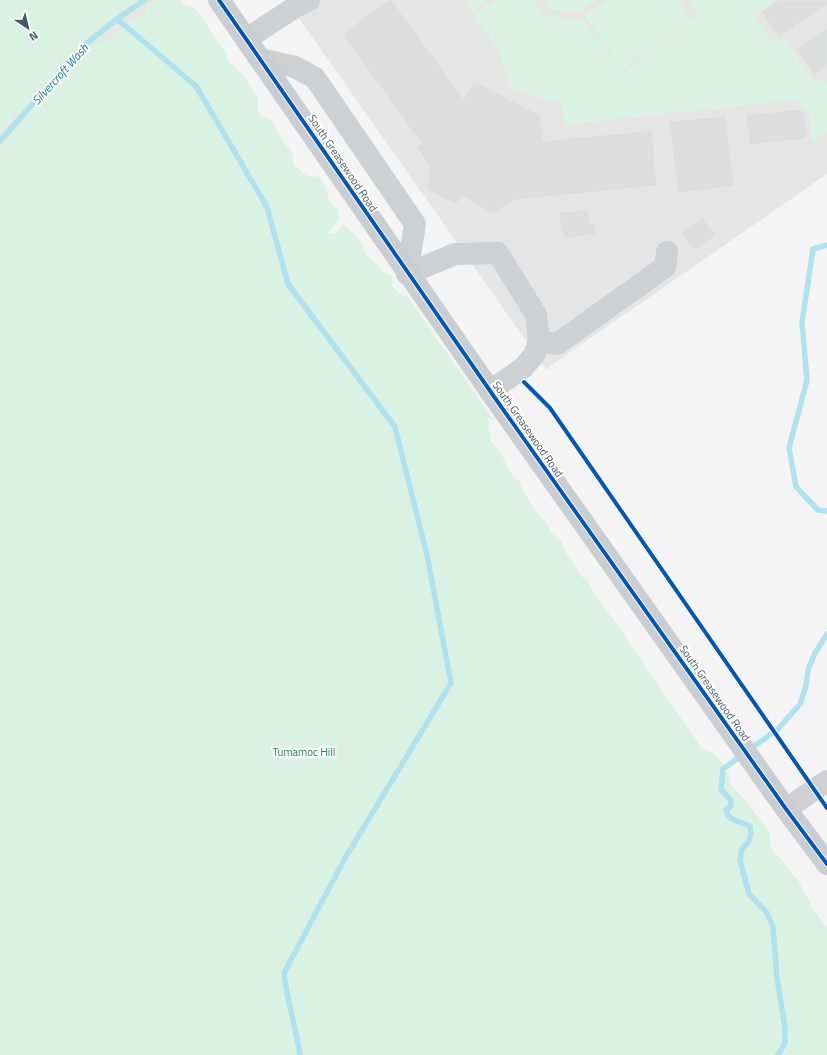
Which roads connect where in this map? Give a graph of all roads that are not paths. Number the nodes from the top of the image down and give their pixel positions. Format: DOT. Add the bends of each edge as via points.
graph roads {
  1 [pos="219,0"];
  2 [pos="309,0"];
  3 [pos="246,39"];
  4 [pos="260,59"];
  5 [pos="667,252"];
  6 [pos="407,274"];
  7 [pos="539,341"];
  8 [pos="490,391"];
  9 [pos="827,781"];
  10 [pos="786,809"];
  11 [pos="827,864"];
  1 -- 3 [label="main road, South Greasewood Road"];
  2 -- 3 [label="street"];
  3 -- 4 [label="main road, South Greasewood Road"];
  4 -- 6 [label="main road, South Greasewood Road"];
  4 -- 6 [label="street" via="295,67 315,78 320,84 415,224"];
  5 -- 7 [label="street" via="665,267 557,344"];
  6 -- 7 [label="street" via="455,254 498,254 536,315"];
  6 -- 8 [label="main road, South Greasewood Road"];
  7 -- 8 [label="street" via="534,355 523,368"];
  8 -- 10 [label="main road, South Greasewood Road"];
  9 -- 10 [label="street"];
  10 -- 11 [label="main road, South Greasewood Road"];
}
